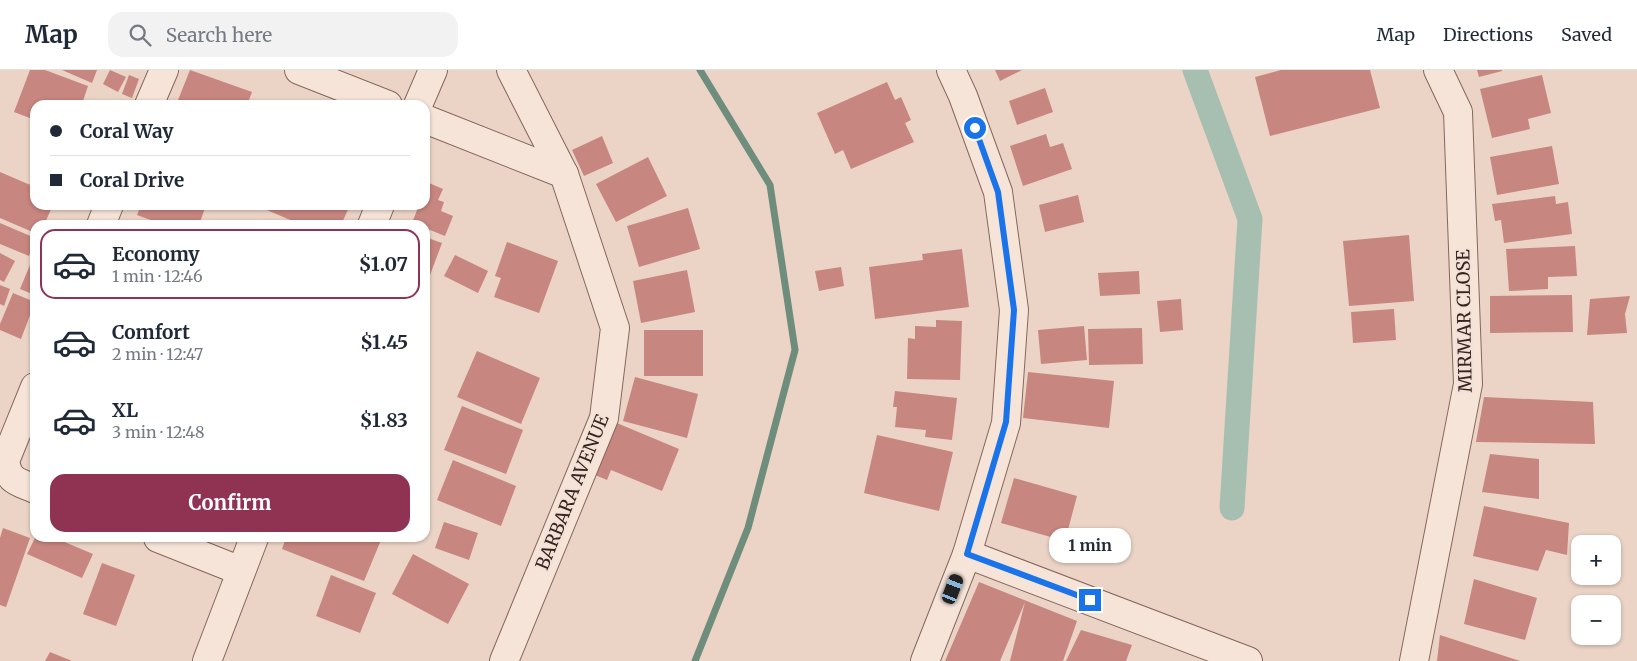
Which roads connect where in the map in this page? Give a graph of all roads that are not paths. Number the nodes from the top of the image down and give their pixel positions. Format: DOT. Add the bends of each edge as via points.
graph roads {
  1 [pos="164,70"];
  2 [pos="298,70"];
  3 [pos="433,70"];
  4 [pos="511,70"];
  5 [pos="950,70"];
  6 [pos="1438,70"];
  7 [pos="151,100"];
  8 [pos="375,100"];
  9 [pos="420,100"];
  10 [pos="430,121"];
  11 [pos="564,174"];
  12 [pos="30,399"];
  13 [pos="30,486"];
  14 [pos="168,542"];
  15 [pos="252,542"];
  16 [pos="967,554"];
  17 [pos="241,571"];
  18 [pos="207,661"];
  19 [pos="504,661"];
  20 [pos="926,661"];
  21 [pos="1248,661"];
  22 [pos="1414,661"];
  1 -- 7 [label="street"];
  2 -- 8 [label="street"];
  3 -- 9 [label="street"];
  4 -- 11 [label="street, BARBARA AVENUE"];
  5 -- 16 [label="street" via="963,96 998,192 1014,310 1006,422"];
  6 -- 22 [label="street, MIRMAR CLOSE" via="1458,112 1468,384"];
  10 -- 11 [label="street"];
  11 -- 19 [label="street, BARBARA AVENUE" via="615,328 607,400 604,418"];
  12 -- 13 [label="street" via="5,461 7,473 14,480"];
  14 -- 17 [label="street"];
  15 -- 17 [label="street"];
  16 -- 20 [label="street"];
  16 -- 21 [label="street"];
  17 -- 18 [label="street"];
}
